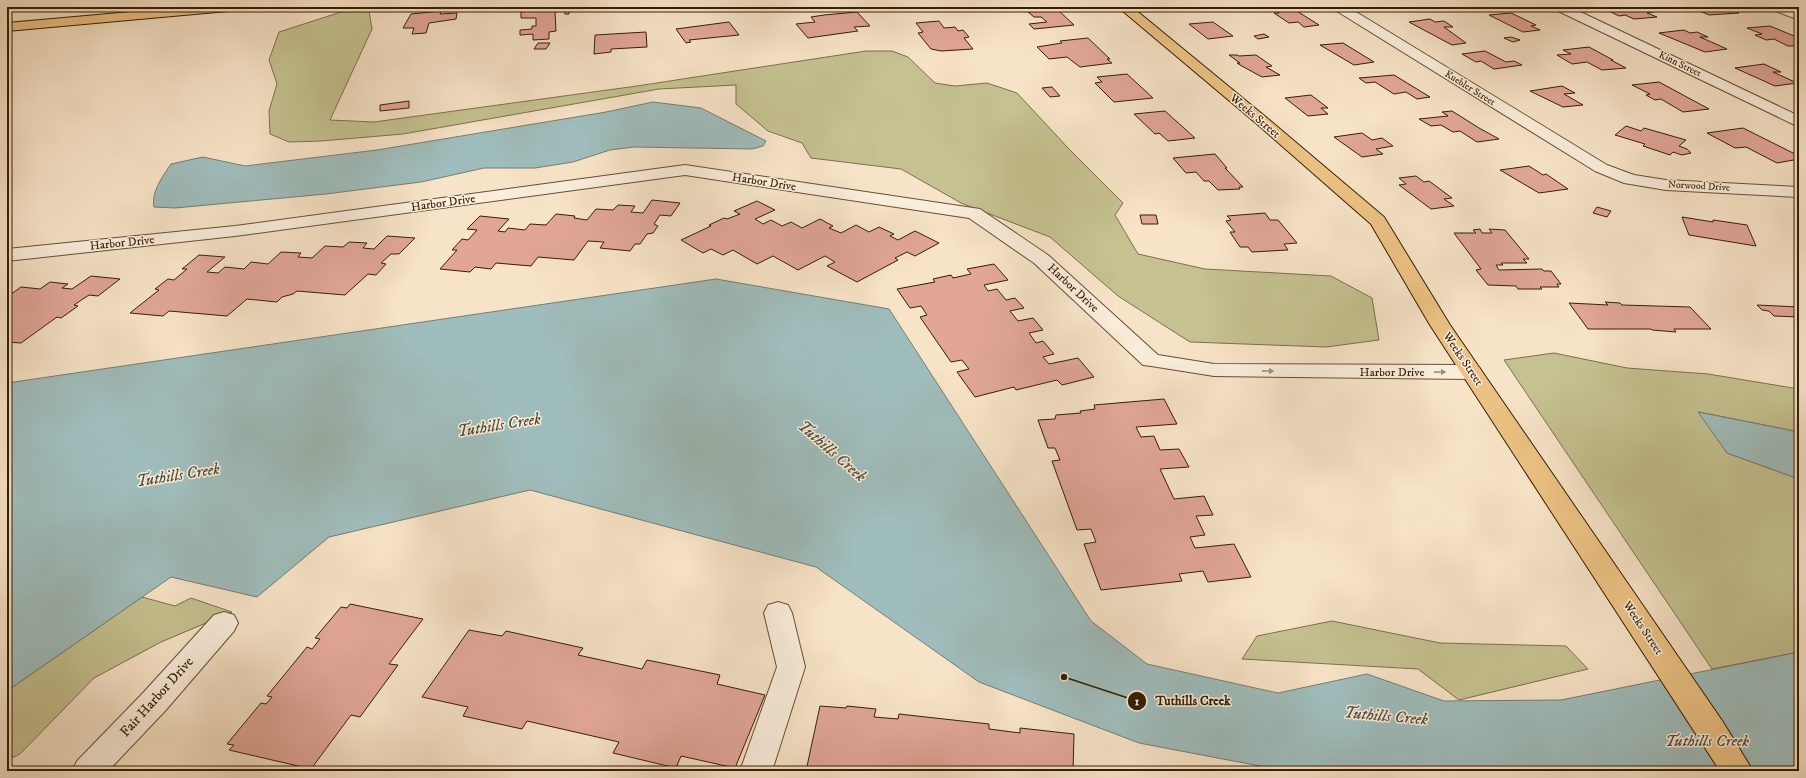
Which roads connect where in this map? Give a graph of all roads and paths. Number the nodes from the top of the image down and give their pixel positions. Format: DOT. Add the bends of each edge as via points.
graph roads {
  1 [pos="228,7"];
  2 [pos="1124,7"];
  3 [pos="1340,7"];
  4 [pos="1560,7"];
  5 [pos="1777,7"];
  6 [pos="1799,16"];
  7 [pos="7,27"];
  8 [pos="1799,122"];
  9 [pos="1601,168"];
  10 [pos="1799,192"];
  11 [pos="7,256"];
  12 [pos="1471,372"];
  13 [pos="778,613"];
  14 [pos="224,622"];
  15 [pos="88,771"];
  16 [pos="756,771"];
  17 [pos="1737,771"];
  1 -- 7 [label="main road"];
  2 -- 12 [label="main road, Weeks Street" via="1378,221"];
  3 -- 9 [label="street, Kuebler Street"];
  4 -- 8 [label="street, Kinn Street"];
  5 -- 6 [label="street"];
  9 -- 10 [label="street, Norwood Drive" via="1630,179 1666,185"];
  11 -- 12 [label="street, Harbor Drive, one-way" via="235,231 685,170 974,213 1041,259 1151,360 1214,370"];
  12 -- 17 [label="main road, Weeks Street"];
  13 -- 16 [label="street" via="791,667"];
  14 -- 15 [label="street, Fair Harbor Drive" via="154,702"];
}
